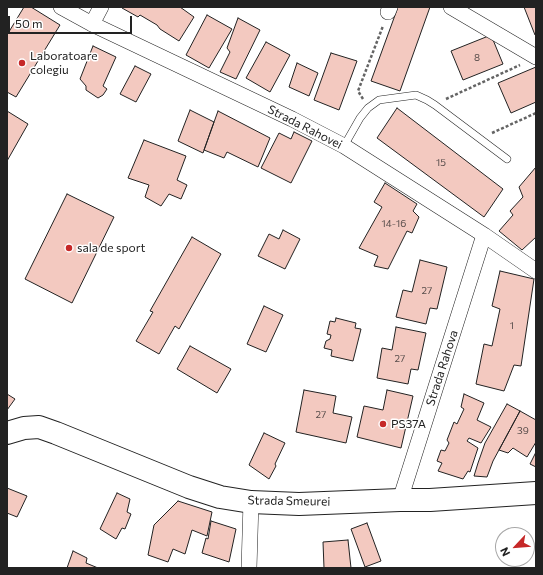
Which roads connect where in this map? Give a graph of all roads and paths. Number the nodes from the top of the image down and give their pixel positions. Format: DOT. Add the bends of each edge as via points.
graph roads {
  1 [pos="61,7"];
  2 [pos="101,7"];
  3 [pos="451,7"];
  4 [pos="389,10"];
  5 [pos="92,24"];
  6 [pos="536,57"];
  7 [pos="435,105"];
  8 [pos="368,108"];
  9 [pos="536,113"];
  10 [pos="481,139"];
  11 [pos="344,146"];
  12 [pos="507,159"];
  13 [pos="484,235"];
  14 [pos="536,271"];
  15 [pos="7,433"];
  16 [pos="536,493"];
  17 [pos="400,500"];
  18 [pos="251,502"];
  19 [pos="249,568"];
  1 -- 5 [label="street, Strada Rahovei"];
  2 -- 5 [label="street"];
  3 -- 6 [label="street"];
  4 -- 8 [label="path" via="358,91"];
  5 -- 11 [label="street, Strada Rahovei"];
  6 -- 7 [label="path"];
  7 -- 8 [label="lane" via="416,95 379,100"];
  7 -- 10 [label="lane"];
  8 -- 11 [label="lane"];
  9 -- 10 [label="path"];
  10 -- 12 [label="lane"];
  11 -- 13 [label="street, Strada Rahovei"];
  13 -- 14 [label="street, Strada Rahovei"];
  13 -- 17 [label="street, Strada Rahova"];
  15 -- 18 [label="main road, Strada Smeurei" via="39,427 189,488"];
  16 -- 17 [label="main road, Strada Smeurei"];
  17 -- 18 [label="main road, Strada Smeurei" via="299,504"];
  18 -- 19 [label="street"];
}
